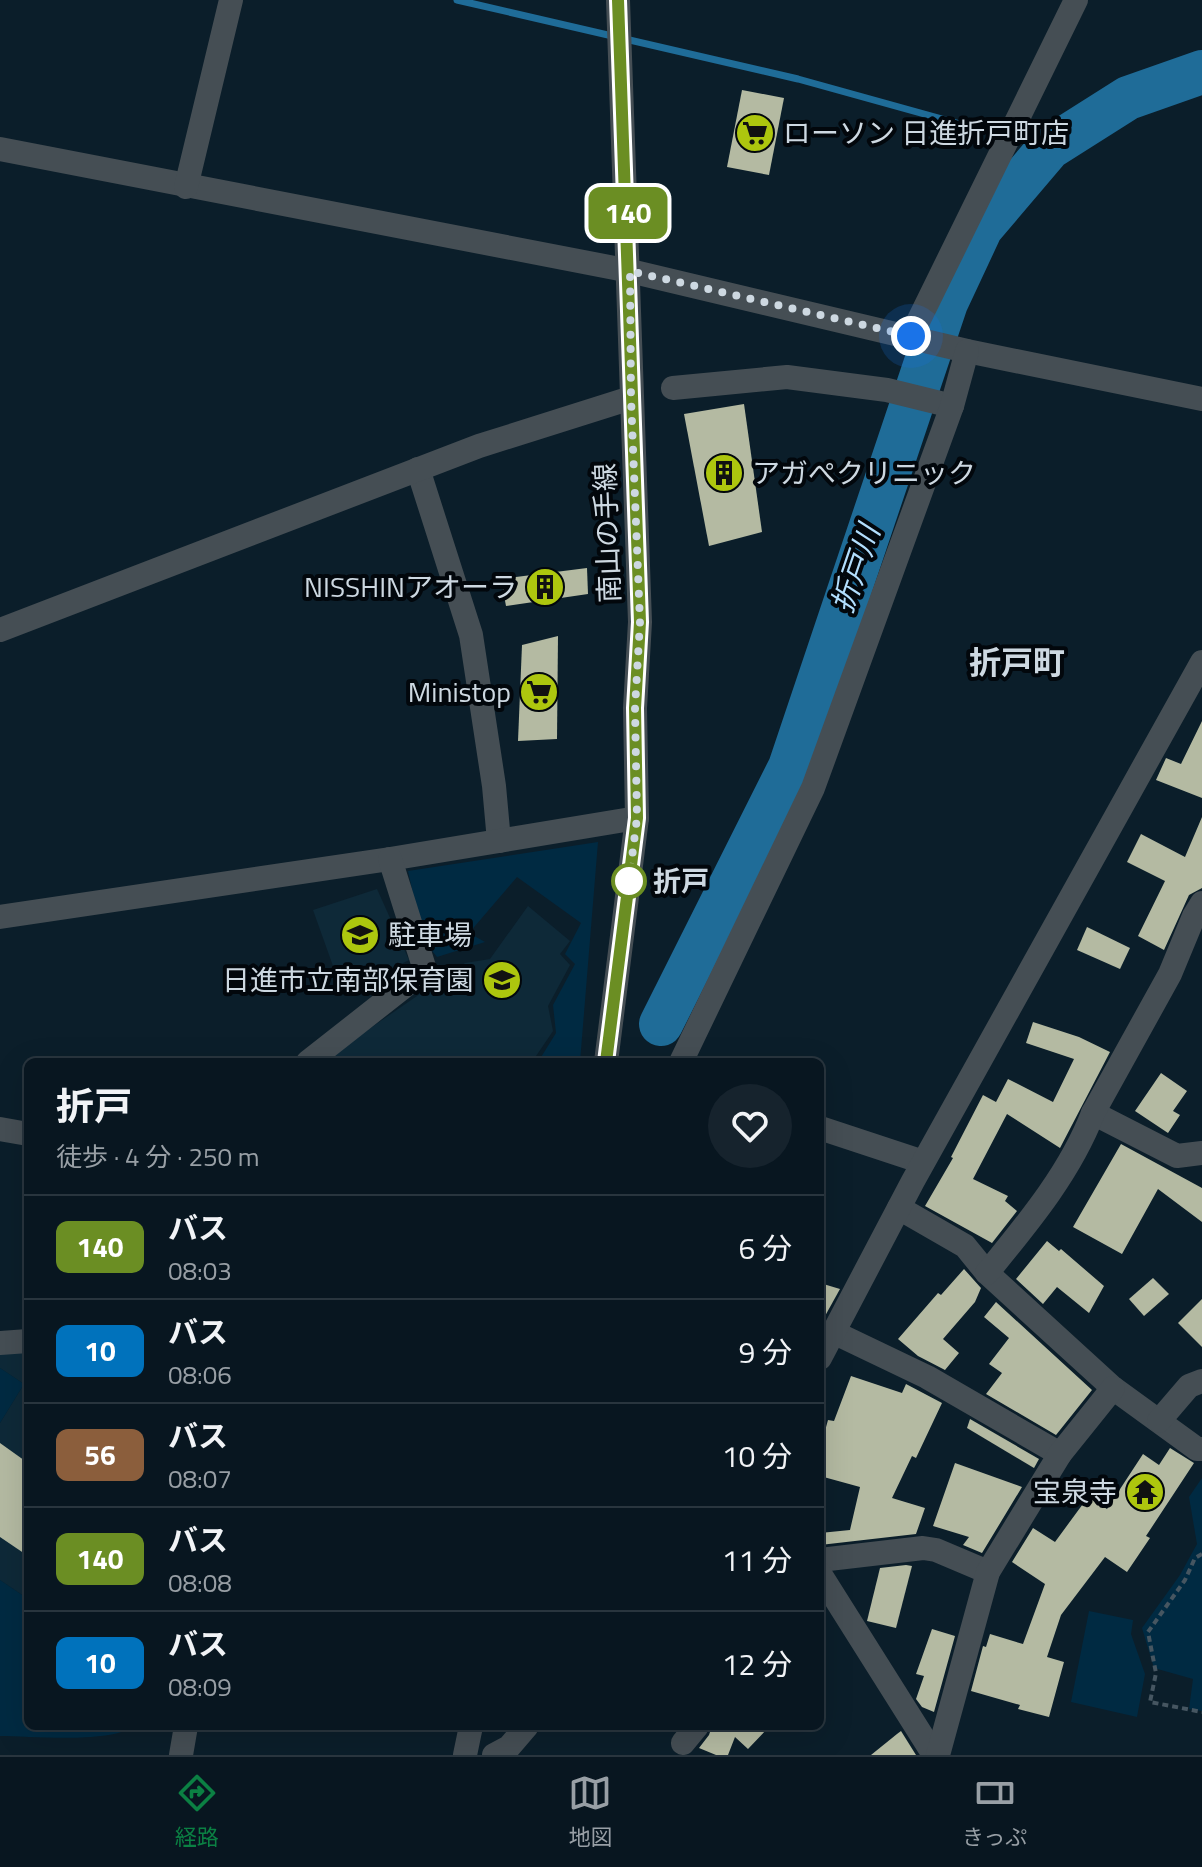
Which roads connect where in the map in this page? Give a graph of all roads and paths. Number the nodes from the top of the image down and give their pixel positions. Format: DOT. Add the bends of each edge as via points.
graph roads {
  1 [pos="231,0"];
  2 [pos="618,0"];
  3 [pos="1076,0"];
  4 [pos="0,149"];
  5 [pos="186,187"];
  6 [pos="630,271"];
  7 [pos="912,336"];
  8 [pos="966,350"];
  9 [pos="673,388"];
  10 [pos="631,398"];
  11 [pos="1202,399"];
  12 [pos="952,406"];
  13 [pos="418,469"];
  14 [pos="0,630"];
  15 [pos="1202,662"];
  16 [pos="637,818"];
  17 [pos="499,841"];
  18 [pos="390,859"];
  19 [pos="1202,903"];
  20 [pos="0,917"];
  21 [pos="313,1058"];
  22 [pos="615,1058"];
  23 [pos="683,1058"];
  24 [pos="1093,1113"];
  25 [pos="0,1129"];
  26 [pos="824,1129"];
  27 [pos="24,1133"];
  28 [pos="1202,1153"];
  29 [pos="923,1162"];
  30 [pos="899,1208"];
  31 [pos="987,1273"];
  32 [pos="833,1332"];
  33 [pos="24,1341"];
  34 [pos="0,1343"];
  35 [pos="824,1350"];
  36 [pos="1202,1381"];
  37 [pos="1113,1388"];
  38 [pos="1159,1421"];
  39 [pos="1202,1449"];
  40 [pos="1060,1454"];
  41 [pos="1202,1554"];
  42 [pos="824,1560"];
  43 [pos="988,1572"];
  44 [pos="824,1580"];
  45 [pos="1202,1712"];
  46 [pos="185,1730"];
  47 [pos="470,1730"];
  48 [pos="524,1730"];
  49 [pos="181,1755"];
  50 [pos="465,1755"];
  51 [pos="494,1755"];
  52 [pos="936,1755"];
  1 -- 5 [label="street"];
  2 -- 6 [label="street, 南山の手線"];
  3 -- 7 [label="street"];
  4 -- 5 [label="street"];
  5 -- 6 [label="street"];
  6 -- 7 [label="street"];
  6 -- 10 [label="street, 南山の手線"];
  7 -- 8 [label="street"];
  8 -- 11 [label="street"];
  8 -- 12 [label="street"];
  9 -- 12 [label="street" via="787,377 887,390"];
  10 -- 13 [label="street"];
  10 -- 16 [label="street, 南山の手線" via="640,622"];
  12 -- 23 [label="street" via="813,788"];
  13 -- 14 [label="street"];
  13 -- 17 [label="street" via="471,635"];
  15 -- 29 [label="street"];
  16 -- 17 [label="street"];
  16 -- 22 [label="street, 南山の手線"];
  17 -- 18 [label="street"];
  18 -- 20 [label="street"];
  18 -- 21 [label="street" via="425,970"];
  19 -- 24 [label="street" via="1170,974"];
  24 -- 28 [label="street" via="1177,1156"];
  24 -- 31 [label="street" via="1048,1195"];
  25 -- 27 [label="street"];
  26 -- 29 [label="street"];
  29 -- 30 [label="street"];
  30 -- 31 [label="street" via="965,1246"];
  30 -- 32 [label="street"];
  31 -- 37 [label="street"];
  32 -- 35 [label="street"];
  32 -- 40 [label="street" via="927,1377"];
  33 -- 34 [label="street"];
  36 -- 38 [label="street" via="1189,1386"];
  37 -- 38 [label="street"];
  37 -- 40 [label="street"];
  38 -- 39 [label="street"];
  40 -- 43 [label="street"];
  41 -- 45 [label="path" via="1148,1632 1156,1673 1150,1702"];
  42 -- 43 [label="street" via="923,1548"];
  43 -- 52 [label="street"];
  44 -- 52 [label="street"];
  46 -- 49 [label="street"];
  47 -- 50 [label="street"];
  48 -- 51 [label="street"];
}
